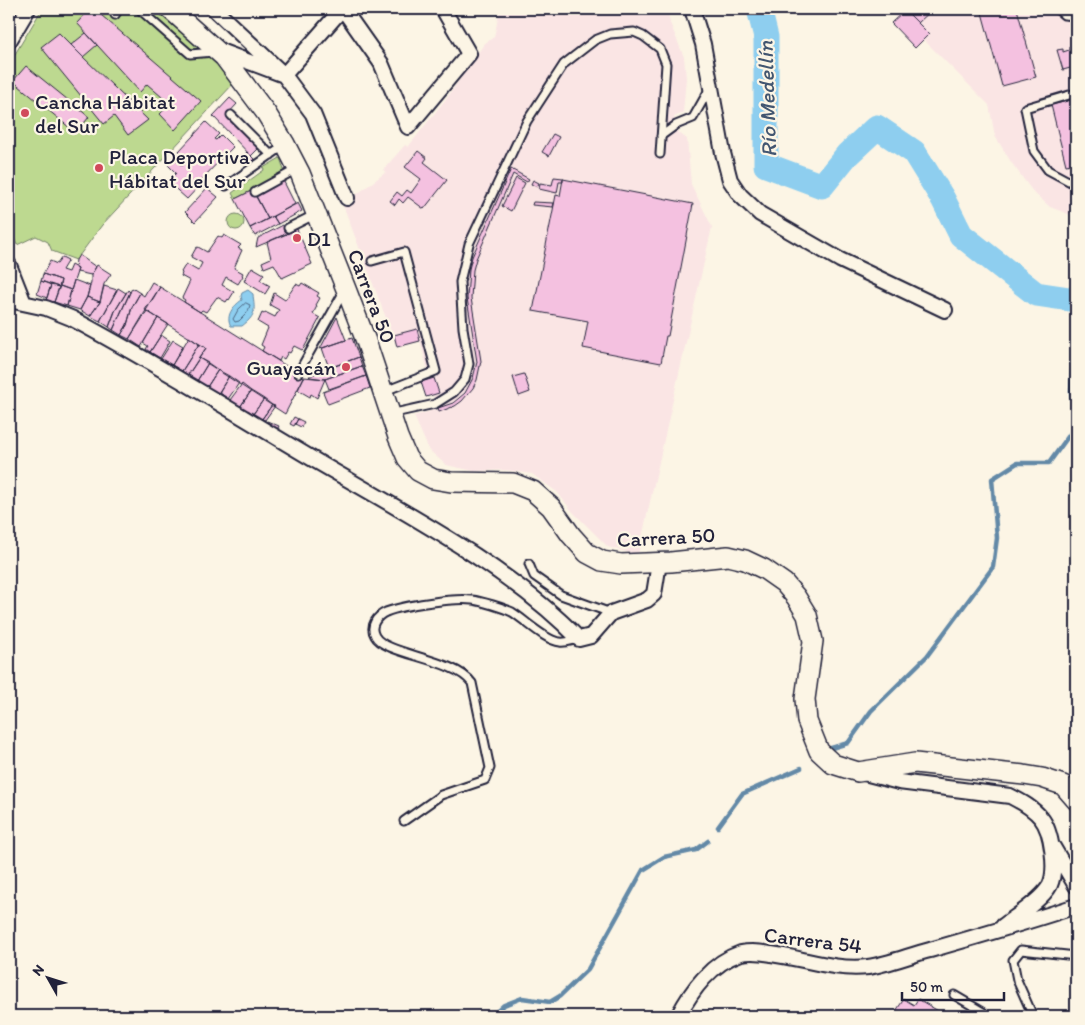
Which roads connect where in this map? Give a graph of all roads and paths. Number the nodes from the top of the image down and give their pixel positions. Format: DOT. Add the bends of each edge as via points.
graph roads {
  1 [pos="28,9"];
  2 [pos="139,9"];
  3 [pos="170,9"];
  4 [pos="214,9"];
  5 [pos="342,9"];
  6 [pos="443,9"];
  7 [pos="692,9"];
  8 [pos="1057,9"];
  9 [pos="1076,16"];
  10 [pos="9,41"];
  11 [pos="218,51"];
  12 [pos="284,76"];
  13 [pos="711,86"];
  14 [pos="1076,93"];
  15 [pos="231,115"];
  16 [pos="661,136"];
  17 [pos="278,150"];
  18 [pos="660,154"];
  19 [pos="298,169"];
  20 [pos="226,186"];
  21 [pos="1076,186"];
  22 [pos="255,192"];
  23 [pos="347,198"];
  24 [pos="316,214"];
  25 [pos="288,228"];
  26 [pos="372,261"];
  27 [pos="9,265"];
  28 [pos="346,289"];
  29 [pos="9,300"];
  30 [pos="24,303"];
  31 [pos="945,310"];
  32 [pos="298,373"];
  33 [pos="382,392"];
  34 [pos="390,414"];
  35 [pos="659,563"];
  36 [pos="529,564"];
  37 [pos="611,613"];
  38 [pos="579,639"];
  39 [pos="858,772"];
  40 [pos="1076,800"];
  41 [pos="404,821"];
  42 [pos="1052,844"];
  43 [pos="1076,886"];
  44 [pos="1076,906"];
  45 [pos="997,931"];
  46 [pos="1076,956"];
  47 [pos="954,995"];
  48 [pos="678,1016"];
  49 [pos="986,1016"];
  50 [pos="1033,1016"];
  1 -- 10 [label="street"];
  2 -- 11 [label="lane" via="190,54"];
  3 -- 11 [label="main road, Carrera 50"];
  4 -- 12 [label="street"];
  5 -- 6 [label="street" via="381,64 408,126 470,54"];
  5 -- 12 [label="street"];
  7 -- 13 [label="street"];
  8 -- 9 [label="lane"];
  11 -- 12 [label="street"];
  11 -- 17 [label="main road, Carrera 50" via="266,113"];
  12 -- 23 [label="street" via="313,114"];
  13 -- 16 [label="lane" via="693,118"];
  13 -- 31 [label="street" via="730,180 752,209 840,260"];
  14 -- 21 [label="lane" via="1024,108 1034,151 1048,170"];
  15 -- 17 [label="lane"];
  16 -- 18 [label="lane"];
  16 -- 34 [label="lane" via="666,64 660,49 643,36 634,32 610,34 595,40 564,64 527,121 469,244 460,282 469,364 466,379 454,392 435,404"];
  17 -- 19 [label="main road, Carrera 50"];
  17 -- 20 [label="lane"];
  19 -- 22 [label="lane"];
  19 -- 24 [label="main road, Carrera 50"];
  24 -- 25 [label="lane"];
  24 -- 28 [label="main road, Carrera 50"];
  26 -- 33 [label="lane" via="404,252 436,371"];
  27 -- 30 [label="street"];
  28 -- 32 [label="lane"];
  28 -- 33 [label="main road, Carrera 50"];
  29 -- 30 [label="street"];
  30 -- 38 [label="street" via="71,318 98,333 460,546 515,585"];
  33 -- 34 [label="main road, Carrera 50"];
  34 -- 35 [label="main road, Carrera 50" via="407,458 418,471 432,479 513,483 533,491 551,507 587,553 602,562"];
  35 -- 37 [label="street" via="654,594 647,600"];
  35 -- 39 [label="main road, Carrera 50" via="728,556 764,569 784,583 807,615 812,641 805,699 807,721 819,751 833,764"];
  36 -- 37 [label="lane" via="534,576 561,595"];
  37 -- 38 [label="street" via="591,636"];
  38 -- 41 [label="lane" via="559,643 511,612 473,600 434,602 381,614 373,624 375,638 385,645 467,676 472,683 490,768 485,780 441,795"];
  39 -- 40 [label="main road, Carrera 50" via="915,763 1024,775 1063,785"];
  39 -- 42 [label="street, Carrera 54" via="899,782 1010,796 1026,804 1042,819"];
  42 -- 43 [label="street"];
  42 -- 45 [label="street, Carrera 54" via="1050,885"];
  44 -- 45 [label="street, Carrera 54"];
  45 -- 48 [label="street, Carrera 54" via="869,967 846,968 776,954 743,953 710,970"];
  46 -- 50 [label="lane" via="1021,950 1016,955 1013,960 1017,980"];
  47 -- 49 [label="lane"];
}
